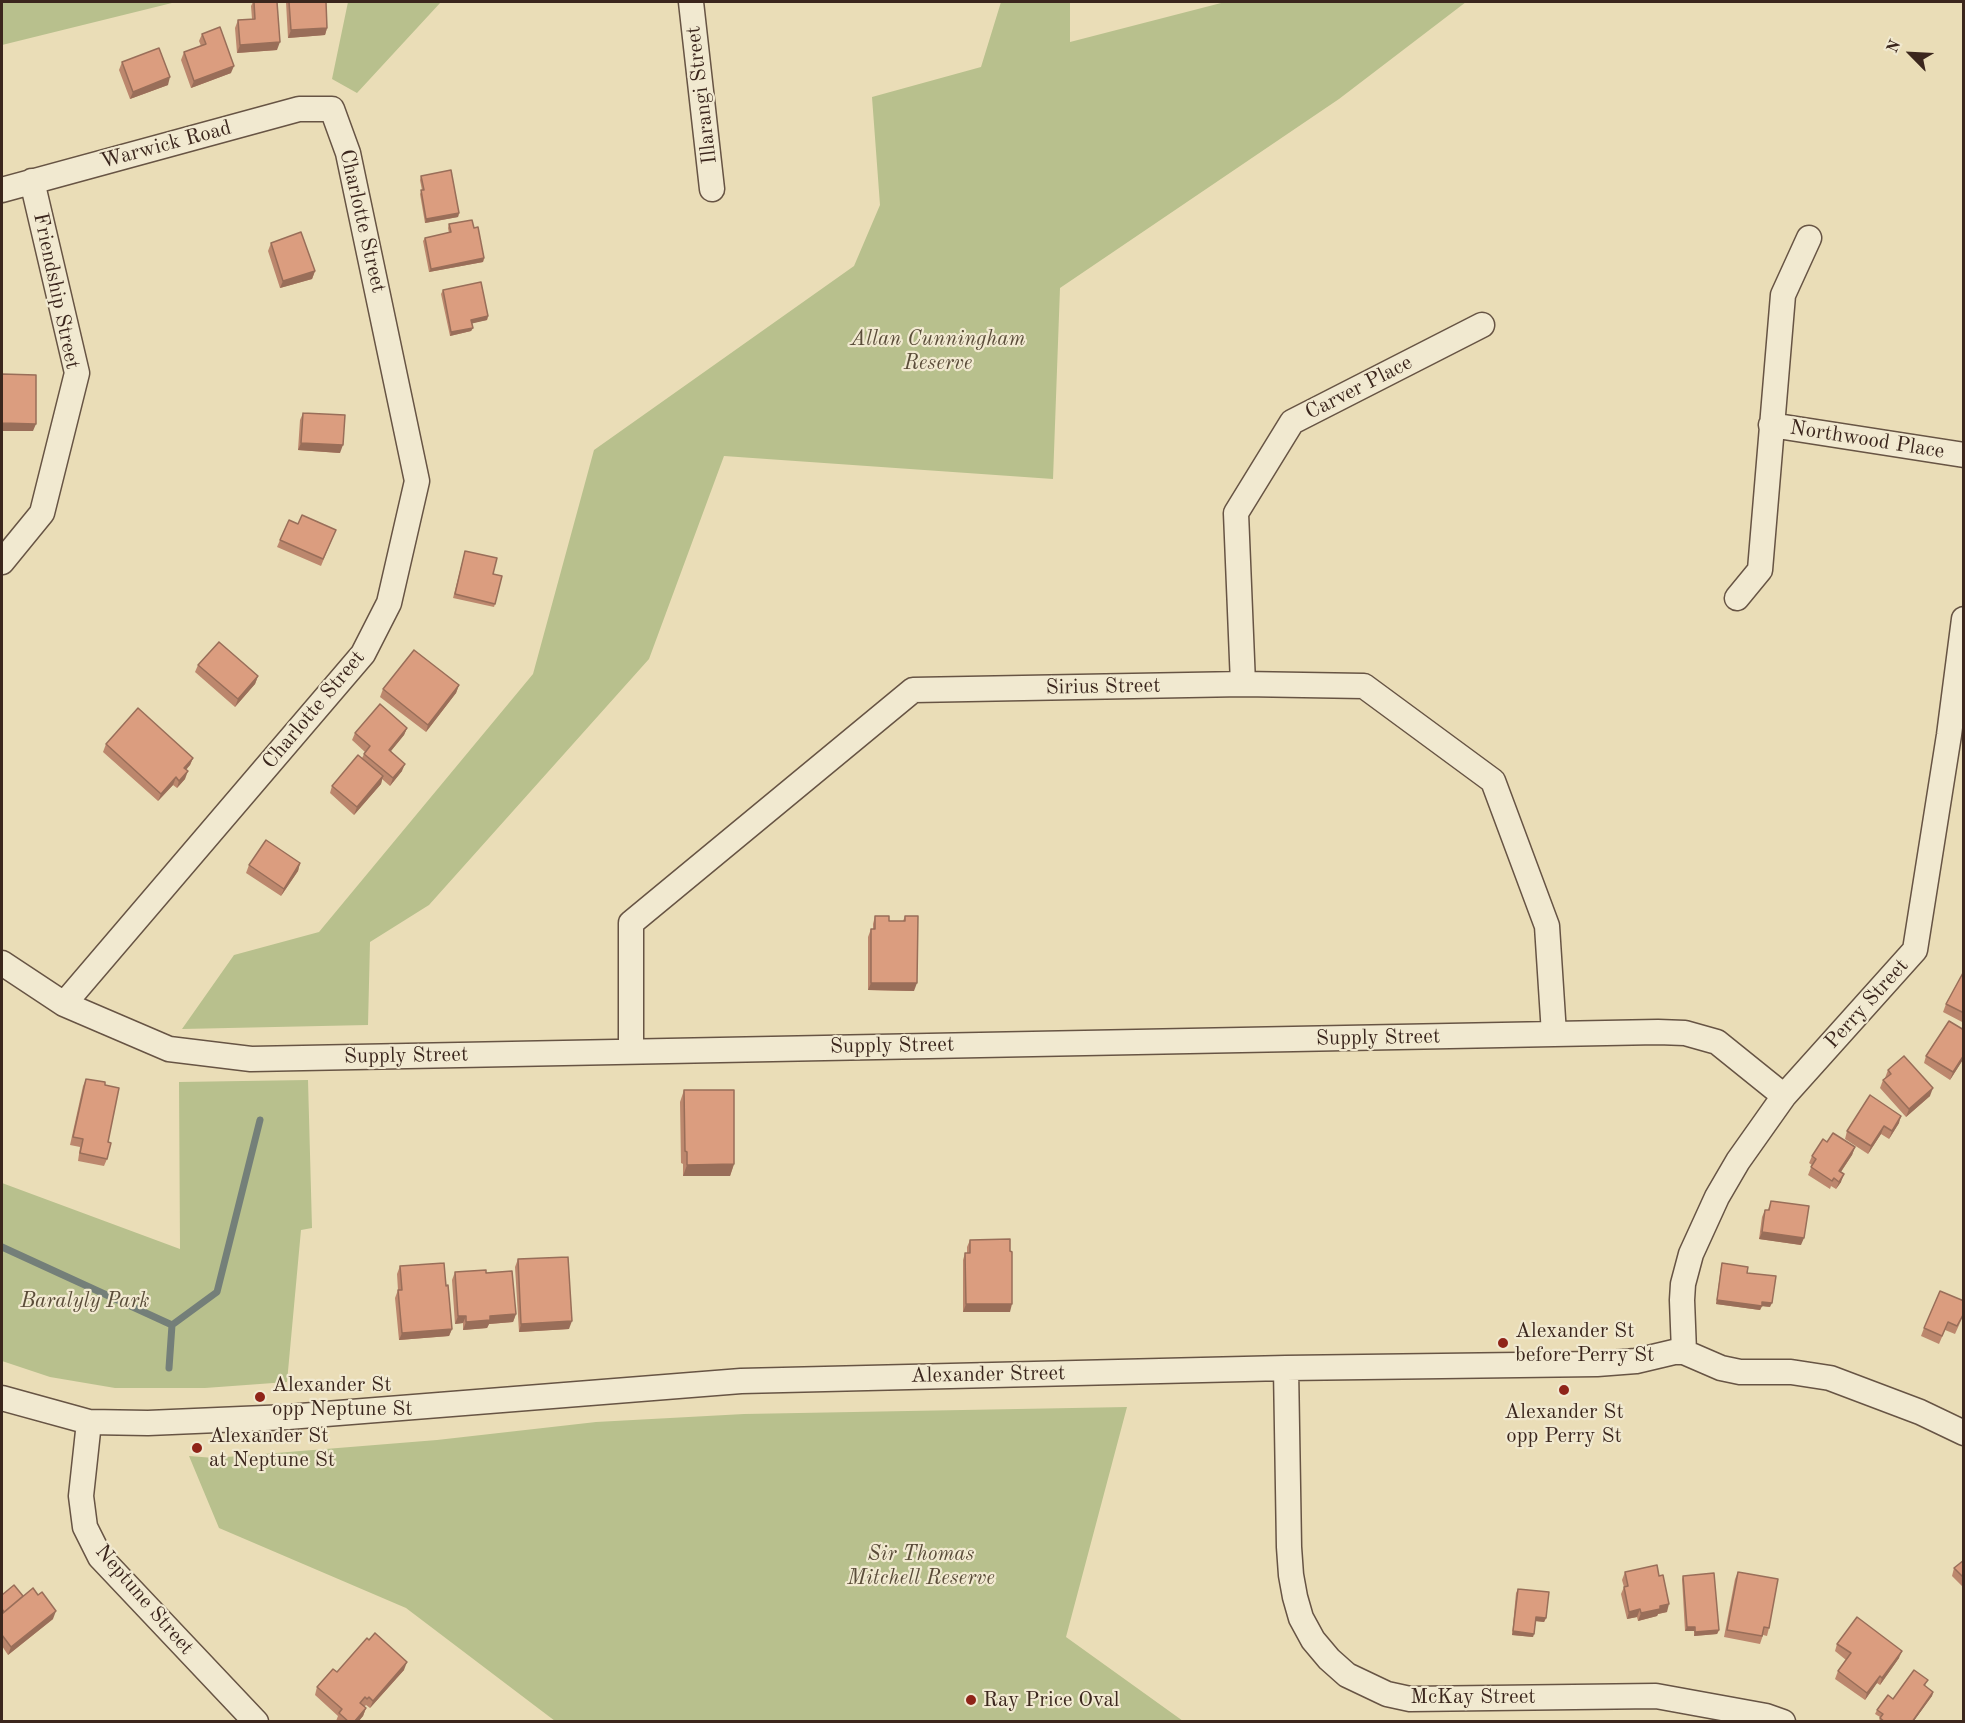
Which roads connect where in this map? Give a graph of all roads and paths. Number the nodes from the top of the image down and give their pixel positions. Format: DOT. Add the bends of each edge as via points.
graph roads {
  1 [pos="691,2"];
  2 [pos="332,109"];
  3 [pos="32,181"];
  4 [pos="712,189"];
  5 [pos="2,190"];
  6 [pos="1809,238"];
  7 [pos="1482,326"];
  8 [pos="1771,425"];
  9 [pos="1964,455"];
  10 [pos="2,562"];
  11 [pos="1737,598"];
  12 [pos="1964,619"];
  13 [pos="1243,684"];
  14 [pos="1956,736"];
  15 [pos="2,963"];
  16 [pos="64,1004"];
  17 [pos="1554,1035"];
  18 [pos="631,1051"];
  19 [pos="1784,1096"];
  20 [pos="1684,1352"];
  21 [pos="1286,1368"];
  22 [pos="2,1398"];
  23 [pos="89,1422"];
  24 [pos="1964,1433"];
  25 [pos="256,1722"];
  26 [pos="1783,1722"];
  1 -- 4 [label="street, Illarangi Street"];
  2 -- 3 [label="street, Warwick Road" via="299,109"];
  2 -- 16 [label="street, Charlotte Street" via="348,153 417,481 389,603 363,654"];
  3 -- 5 [label="street, Warwick Road"];
  3 -- 10 [label="street, Friendship Street" via="77,373 42,513"];
  6 -- 8 [label="street, Northwood Place" via="1783,295"];
  7 -- 13 [label="street, Carver Place" via="1292,422 1236,513"];
  8 -- 9 [label="street, Northwood Place"];
  8 -- 11 [label="street, Northwood Place" via="1760,570"];
  12 -- 14 [label="street, Perry Street"];
  13 -- 17 [label="street, Sirius Street" via="1364,686 1493,781 1547,926"];
  13 -- 18 [label="street, Sirius Street" via="913,690 631,923"];
  14 -- 19 [label="street, Perry Street" via="1915,950"];
  15 -- 16 [label="street, Supply Street"];
  16 -- 18 [label="street, Supply Street" via="169,1050 249,1059"];
  17 -- 18 [label="street, Supply Street"];
  17 -- 19 [label="street, Supply Street" via="1658,1032 1717,1042"];
  19 -- 20 [label="street, Perry Street" via="1738,1161 1690,1254 1682,1300"];
  20 -- 21 [label="street, Alexander Street" via="1597,1364"];
  20 -- 24 [label="street" via="1740,1372 1791,1372 1830,1378"];
  21 -- 23 [label="street, Alexander Street" via="741,1381 288,1417"];
  21 -- 26 [label="street, McKay Street" via="1289,1547 1294,1597 1313,1640 1347,1675 1387,1694 1410,1699 1656,1696"];
  22 -- 23 [label="street, Alexander Street"];
  23 -- 25 [label="street, Neptune Street" via="81,1496 85,1527 100,1557"];
}
